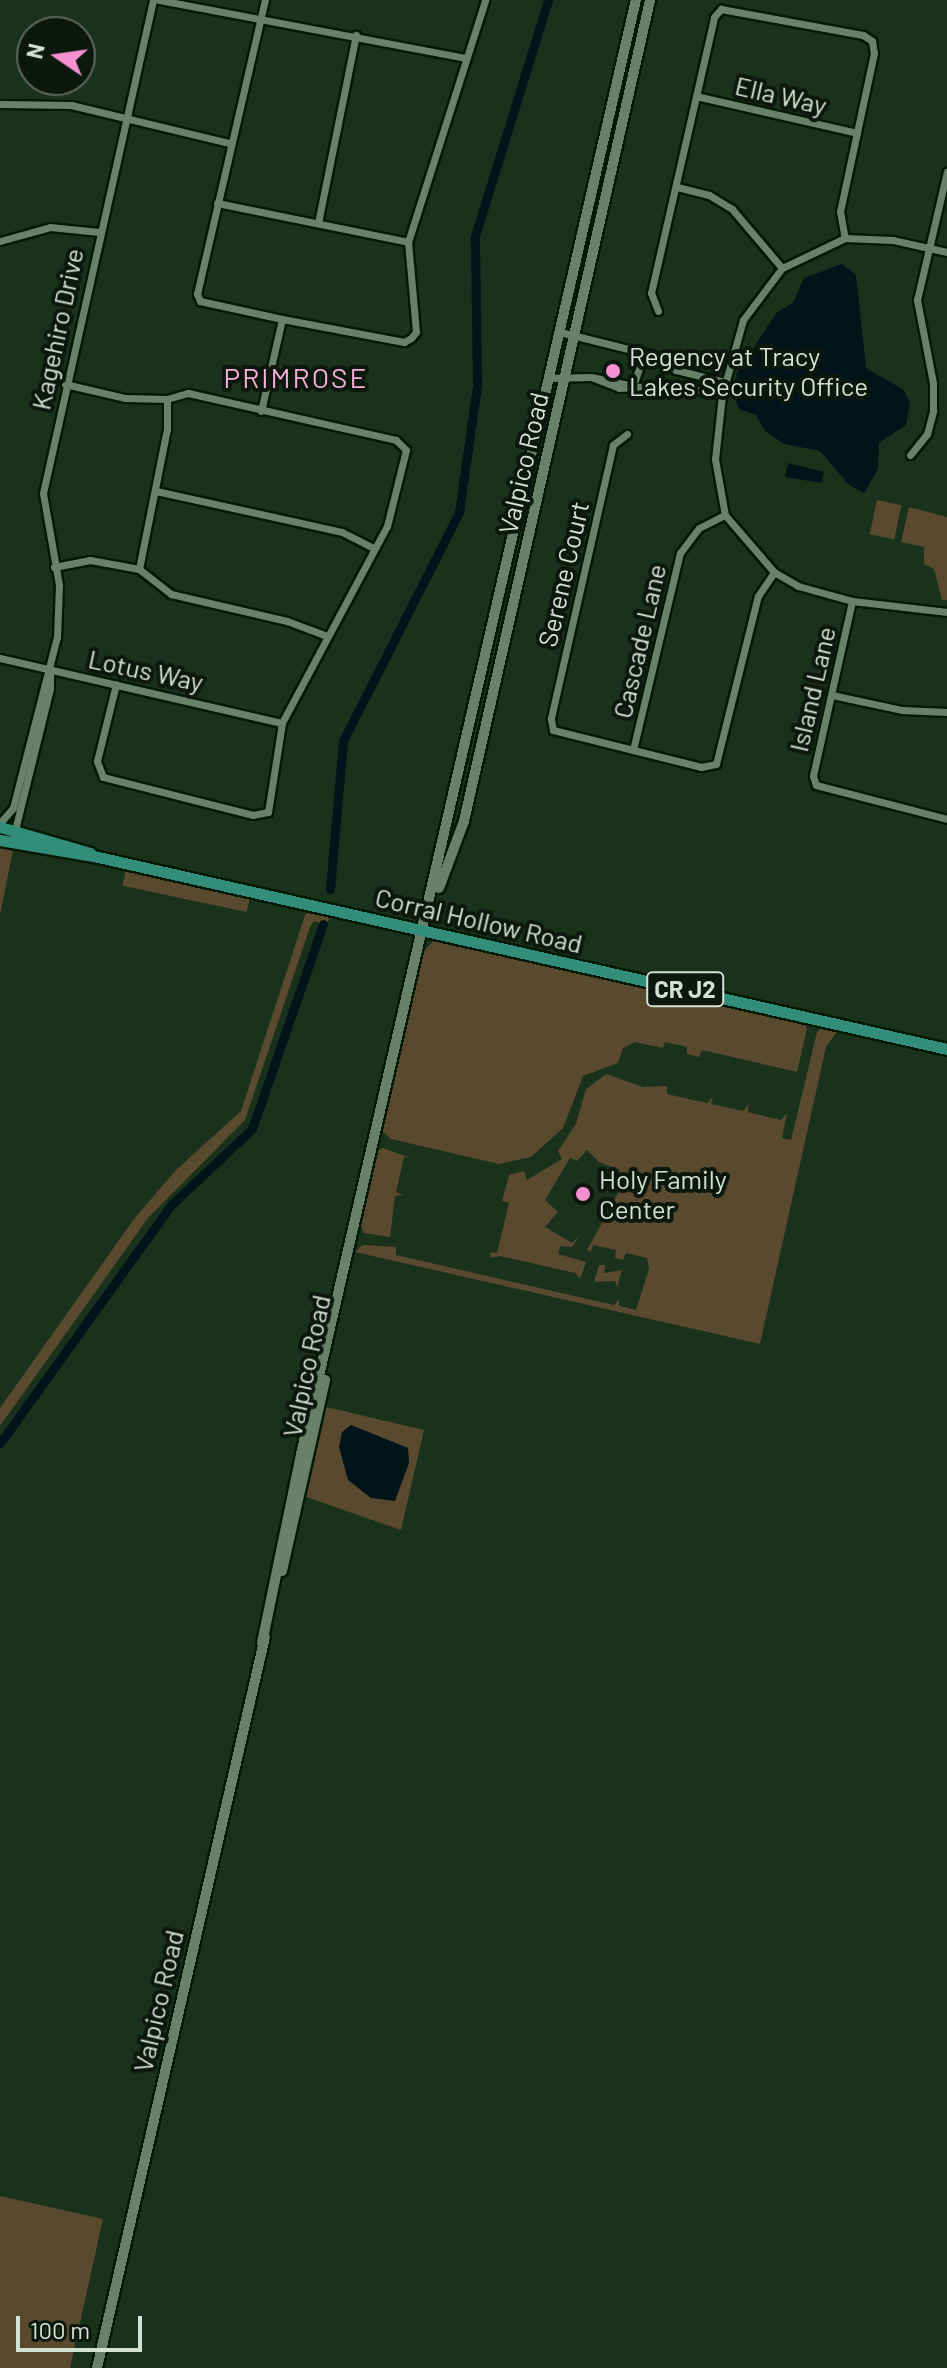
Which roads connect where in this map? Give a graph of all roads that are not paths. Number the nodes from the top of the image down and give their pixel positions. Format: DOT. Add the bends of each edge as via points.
graph roads {
  1 [pos="156,0"];
  2 [pos="265,0"];
  3 [pos="485,0"];
  4 [pos="636,0"];
  5 [pos="650,0"];
  6 [pos="261,16"];
  7 [pos="356,35"];
  8 [pos="466,58"];
  9 [pos="696,96"];
  10 [pos="0,104"];
  11 [pos="124,118"];
  12 [pos="857,133"];
  13 [pos="229,143"];
  14 [pos="947,171"];
  15 [pos="677,187"];
  16 [pos="217,203"];
  17 [pos="318,223"];
  18 [pos="99,232"];
  19 [pos="845,238"];
  20 [pos="0,241"];
  21 [pos="408,242"];
  22 [pos="929,247"];
  23 [pos="947,252"];
  24 [pos="782,268"];
  25 [pos="658,311"];
  26 [pos="282,319"];
  27 [pos="560,332"];
  28 [pos="575,336"];
  29 [pos="632,350"];
  30 [pos="565,377"];
  31 [pos="549,378"];
  32 [pos="65,384"];
  33 [pos="633,386"];
  34 [pos="724,389"];
  35 [pos="167,399"];
  36 [pos="261,411"];
  37 [pos="627,434"];
  38 [pos="910,455"];
  39 [pos="156,491"];
  40 [pos="725,515"];
  41 [pos="373,548"];
  42 [pos="54,567"];
  43 [pos="139,569"];
  44 [pos="774,572"];
  45 [pos="852,601"];
  46 [pos="947,612"];
  47 [pos="327,636"];
  48 [pos="0,658"];
  49 [pos="50,670"];
  50 [pos="116,684"];
  51 [pos="832,695"];
  52 [pos="947,712"];
  53 [pos="282,723"];
  54 [pos="633,750"];
  55 [pos="947,819"];
  56 [pos="0,825"];
  57 [pos="18,831"];
  58 [pos="0,837"];
  59 [pos="98,857"];
  60 [pos="423,930"];
  61 [pos="947,1049"];
  62 [pos="97,2368"];
  1 -- 6 [label="street" via="213,13"];
  1 -- 11 [label="street, Kagehiro Drive"];
  2 -- 6 [label="street"];
  3 -- 8 [label="street"];
  4 -- 27 [label="main road, Valpico Road"];
  5 -- 28 [label="main road, Valpico Road"];
  6 -- 7 [label="street"];
  6 -- 13 [label="street"];
  7 -- 8 [label="street"];
  7 -- 17 [label="street"];
  8 -- 21 [label="street"];
  9 -- 12 [label="street, Ella Way"];
  9 -- 12 [label="street" via="714,17 721,9 848,32 872,41"];
  9 -- 15 [label="street"];
  10 -- 11 [label="street" via="54,103"];
  11 -- 13 [label="street"];
  11 -- 18 [label="street, Kagehiro Drive"];
  12 -- 19 [label="street" via="840,211"];
  13 -- 16 [label="street"];
  14 -- 22 [label="street"];
  15 -- 24 [label="street" via="709,195 732,209"];
  15 -- 25 [label="street" via="651,293"];
  16 -- 17 [label="street"];
  16 -- 26 [label="street" via="200,301"];
  17 -- 21 [label="street"];
  18 -- 20 [label="street" via="50,227"];
  18 -- 32 [label="street, Kagehiro Drive"];
  19 -- 22 [label="street"];
  19 -- 24 [label="street"];
  21 -- 26 [label="street" via="416,332 411,338 404,342"];
  22 -- 23 [label="street"];
  22 -- 38 [label="street" via="917,300 933,411 927,434"];
  24 -- 34 [label="street" via="743,320"];
  26 -- 36 [label="street"];
  27 -- 28 [label="street"];
  27 -- 31 [label="main road, Valpico Road"];
  28 -- 29 [label="street"];
  28 -- 30 [label="main road, Valpico Road"];
  29 -- 33 [label="street" via="641,363"];
  29 -- 34 [label="street"];
  30 -- 31 [label="street"];
  30 -- 33 [label="street"];
  30 -- 60 [label="main road, Valpico Road" via="464,821 431,921"];
  31 -- 60 [label="main road, Valpico Road"];
  32 -- 35 [label="street" via="125,398"];
  32 -- 42 [label="street, Kagehiro Drive" via="43,493"];
  33 -- 34 [label="street"];
  34 -- 40 [label="street" via="715,459"];
  35 -- 36 [label="street" via="188,393"];
  35 -- 39 [label="street"];
  36 -- 41 [label="street" via="396,440 406,450 387,526"];
  37 -- 54 [label="street, Serene Court" via="613,445 551,719 553,730"];
  39 -- 41 [label="street" via="342,532"];
  39 -- 43 [label="street"];
  40 -- 44 [label="street"];
  40 -- 54 [label="street, Cascade Lane" via="699,528 680,553"];
  41 -- 47 [label="street"];
  42 -- 43 [label="street" via="90,560"];
  42 -- 49 [label="street, Kagehiro Drive" via="60,605"];
  43 -- 47 [label="street" via="171,594 287,621"];
  44 -- 45 [label="street" via="798,586"];
  44 -- 54 [label="street" via="758,596 716,764 701,767"];
  45 -- 46 [label="street"];
  45 -- 51 [label="street, Island Lane"];
  47 -- 53 [label="street"];
  48 -- 49 [label="street, Lotus Way"];
  49 -- 50 [label="street, Lotus Way"];
  49 -- 56 [label="street" via="40,689 13,808"];
  49 -- 57 [label="street"];
  50 -- 53 [label="street, Lotus Way"];
  50 -- 53 [label="street" via="98,768 108,780 133,787 262,815 274,799"];
  51 -- 52 [label="street" via="902,710"];
  51 -- 55 [label="street, Island Lane" via="813,776 816,785"];
  56 -- 57 [label="main road"];
  57 -- 58 [label="street"];
  57 -- 59 [label="main road"];
  58 -- 59 [label="main road, Corral Hollow Road / CR J2"];
  59 -- 60 [label="main road, Corral Hollow Road / CR J2"];
  60 -- 61 [label="main road, Corral Hollow Road / CR J2"];
  60 -- 62 [label="main road, Valpico Road" via="295,1518"];
}
